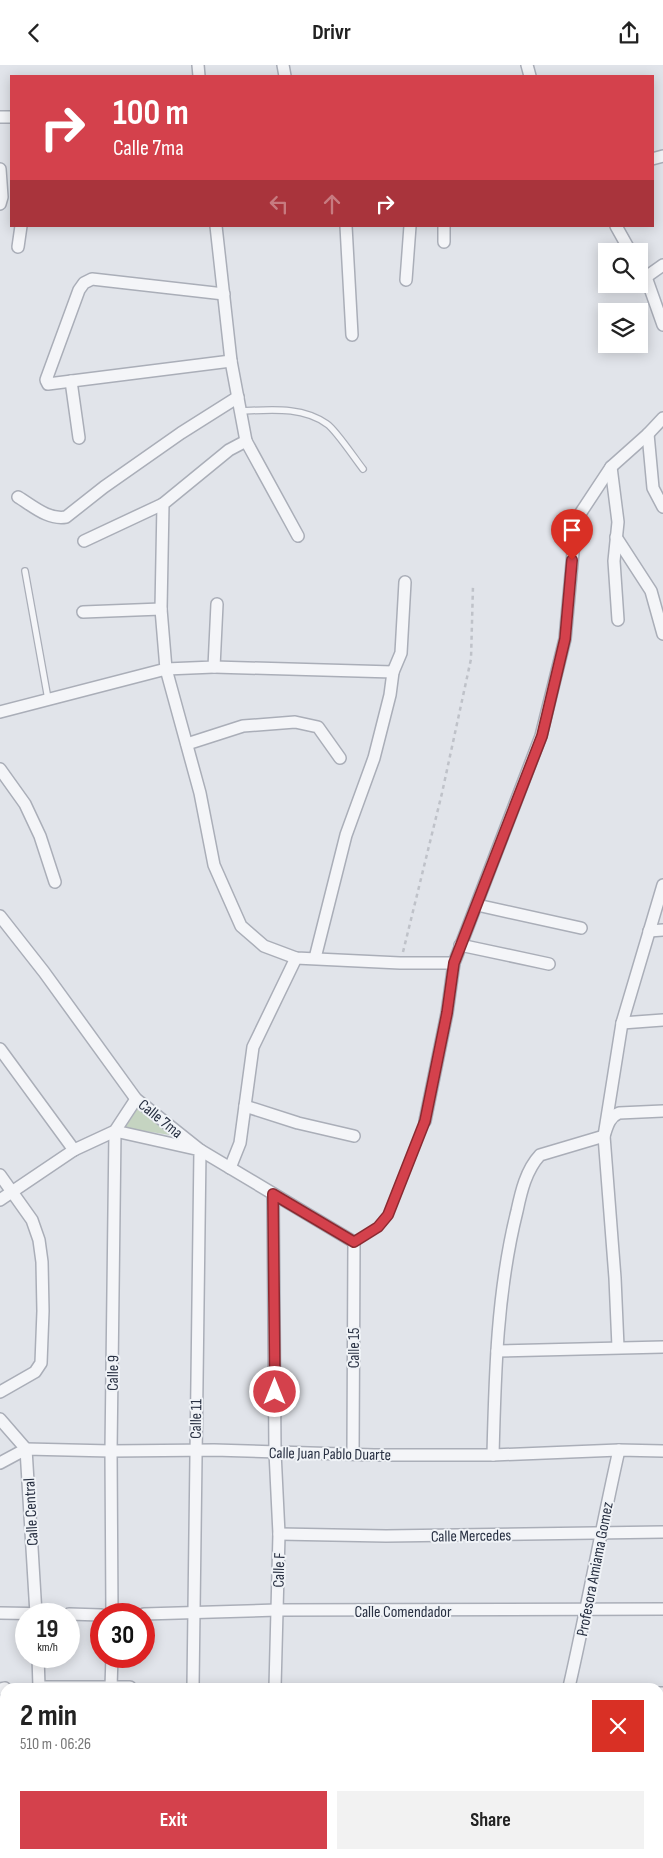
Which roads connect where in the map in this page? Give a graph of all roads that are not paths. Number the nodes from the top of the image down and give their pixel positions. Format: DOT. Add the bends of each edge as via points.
graph roads {
  1 [pos="0,169"];
  2 [pos="0,205"];
  3 [pos="20,227"];
  4 [pos="216,227"];
  5 [pos="346,227"];
  6 [pos="410,227"];
  7 [pos="444,227"];
  8 [pos="617,227"];
  9 [pos="444,242"];
  10 [pos="626,243"];
  11 [pos="18,247"];
  12 [pos="663,265"];
  13 [pos="648,276"];
  14 [pos="406,281"];
  15 [pos="648,281"];
  16 [pos="224,294"];
  17 [pos="660,307"];
  18 [pos="663,325"];
  19 [pos="352,335"];
  20 [pos="232,361"];
  21 [pos="71,381"];
  22 [pos="238,397"];
  23 [pos="240,411"];
  24 [pos="663,418"];
  25 [pos="648,434"];
  26 [pos="79,438"];
  27 [pos="246,441"];
  28 [pos="611,467"];
  29 [pos="363,469"];
  30 [pos="18,497"];
  31 [pos="163,504"];
  32 [pos="663,507"];
  33 [pos="298,536"];
  34 [pos="616,537"];
  35 [pos="84,541"];
  36 [pos="25,571"];
  37 [pos="405,582"];
  38 [pos="216,605"];
  39 [pos="161,609"];
  40 [pos="83,612"];
  41 [pos="618,620"];
  42 [pos="663,634"];
  43 [pos="214,667"];
  44 [pos="166,669"];
  45 [pos="393,672"];
  46 [pos="48,699"];
  47 [pos="0,712"];
  48 [pos="187,744"];
  49 [pos="340,758"];
  50 [pos="0,769"];
  51 [pos="55,882"];
  52 [pos="663,885"];
  53 [pos="477,905"];
  54 [pos="0,916"];
  55 [pos="580,928"];
  56 [pos="663,930"];
  57 [pos="649,931"];
  58 [pos="460,945"];
  59 [pos="296,957"];
  60 [pos="315,959"];
  61 [pos="454,963"];
  62 [pos="549,964"];
  63 [pos="663,1019"];
  64 [pos="622,1023"];
  65 [pos="0,1049"];
  66 [pos="136,1099"];
  67 [pos="245,1106"];
  68 [pos="663,1111"];
  69 [pos="425,1121"];
  70 [pos="115,1131"];
  71 [pos="354,1136"];
  72 [pos="604,1136"];
  73 [pos="74,1150"];
  74 [pos="200,1150"];
  75 [pos="230,1168"];
  76 [pos="0,1175"];
  77 [pos="13,1192"];
  78 [pos="273,1194"];
  79 [pos="0,1200"];
  80 [pos="354,1242"];
  81 [pos="618,1347"];
  82 [pos="663,1347"];
  83 [pos="497,1351"];
  84 [pos="0,1392"];
  85 [pos="0,1419"];
  86 [pos="26,1449"];
  87 [pos="195,1450"];
  88 [pos="619,1450"];
  89 [pos="111,1451"];
  90 [pos="663,1451"];
  91 [pos="275,1452"];
  92 [pos="353,1454"];
  93 [pos="493,1455"];
  94 [pos="0,1463"];
  95 [pos="663,1532"];
  96 [pos="600,1533"];
  97 [pos="279,1534"];
  98 [pos="35,1603"];
  99 [pos="112,1603"];
  100 [pos="663,1609"];
  101 [pos="277,1611"];
  102 [pos="587,1611"];
  103 [pos="0,1613"];
  104 [pos="15,1613"];
  105 [pos="194,1613"];
  106 [pos="155,1614"];
  107 [pos="39,1668"];
  108 [pos="112,1668"];
  109 [pos="40,1683"];
  110 [pos="111,1683"];
  111 [pos="193,1683"];
  112 [pos="275,1683"];
  113 [pos="570,1683"];
  1 -- 2 [label="street"];
  3 -- 11 [label="street"];
  4 -- 16 [label="street"];
  5 -- 19 [label="street"];
  6 -- 14 [label="street"];
  7 -- 9 [label="street"];
  8 -- 10 [label="street"];
  12 -- 13 [label="street"];
  15 -- 17 [label="street"];
  16 -- 20 [label="street"];
  16 -- 21 [label="street" via="92,279 84,283 71,307 46,381 48,384"];
  17 -- 18 [label="street"];
  20 -- 21 [label="street"];
  20 -- 22 [label="street"];
  21 -- 26 [label="street"];
  22 -- 23 [label="street"];
  22 -- 30 [label="street" via="181,433 66,517 49,516"];
  23 -- 27 [label="street"];
  23 -- 29 [label="lane" via="290,410 328,424"];
  24 -- 25 [label="street"];
  25 -- 28 [label="street"];
  25 -- 32 [label="street" via="653,488"];
  27 -- 31 [label="street" via="228,450"];
  27 -- 33 [label="street"];
  28 -- 34 [label="street" via="618,523"];
  28 -- 53 [label="street" via="576,520 565,639 542,736"];
  31 -- 35 [label="street"];
  31 -- 39 [label="street"];
  34 -- 41 [label="street" via="614,561"];
  34 -- 42 [label="street" via="651,591"];
  36 -- 46 [label="lane"];
  37 -- 45 [label="street" via="401,653"];
  38 -- 43 [label="street"];
  39 -- 40 [label="street"];
  39 -- 44 [label="street"];
  43 -- 44 [label="street"];
  43 -- 45 [label="street"];
  44 -- 46 [label="street"];
  44 -- 48 [label="street"];
  45 -- 60 [label="street" via="374,758 346,835"];
  46 -- 47 [label="street"];
  48 -- 49 [label="street" via="243,726 295,722 318,727"];
  48 -- 59 [label="street" via="214,865 240,926 264,947"];
  50 -- 51 [label="street" via="25,804"];
  52 -- 57 [label="street"];
  53 -- 55 [label="street"];
  53 -- 58 [label="street"];
  54 -- 66 [label="street, Calle 7ma"];
  56 -- 57 [label="street"];
  57 -- 64 [label="street"];
  58 -- 61 [label="street"];
  58 -- 62 [label="street"];
  59 -- 60 [label="street"];
  59 -- 67 [label="street" via="253,1047"];
  60 -- 61 [label="street"];
  61 -- 69 [label="street"];
  63 -- 64 [label="street"];
  64 -- 72 [label="street"];
  65 -- 73 [label="street"];
  66 -- 70 [label="street"];
  66 -- 74 [label="street, Calle 7ma"];
  67 -- 71 [label="street"];
  67 -- 75 [label="street" via="240,1143"];
  68 -- 72 [label="street" via="614,1115"];
  69 -- 80 [label="lane" via="388,1215 378,1227"];
  70 -- 73 [label="street"];
  70 -- 74 [label="street"];
  70 -- 89 [label="street, Calle 9"];
  72 -- 81 [label="street"];
  72 -- 83 [label="street" via="540,1155 532,1163 520,1196 507,1256"];
  73 -- 77 [label="street"];
  74 -- 75 [label="street, Calle 7ma"];
  74 -- 87 [label="street, Calle 11"];
  75 -- 78 [label="street, Calle 7ma"];
  76 -- 77 [label="street"];
  77 -- 79 [label="street"];
  77 -- 84 [label="street" via="32,1220 39,1240 43,1311 41,1363 35,1371"];
  78 -- 80 [label="street, Calle 7ma"];
  78 -- 91 [label="street, Calle F"];
  80 -- 92 [label="street, Calle 15"];
  81 -- 82 [label="street"];
  81 -- 83 [label="street"];
  83 -- 93 [label="street"];
  85 -- 86 [label="street"];
  86 -- 89 [label="street, Calle Juan Pablo Duarte"];
  86 -- 94 [label="street, Calle Juan Pablo Duarte"];
  86 -- 98 [label="street, Calle Central"];
  87 -- 89 [label="street, Calle Juan Pablo Duarte"];
  87 -- 91 [label="street, Calle Juan Pablo Duarte"];
  87 -- 105 [label="street, Calle 11"];
  88 -- 90 [label="street, Calle Juan Pablo Duarte"];
  88 -- 93 [label="street, Calle Juan Pablo Duarte"];
  88 -- 96 [label="street, Profesora Amiama Gomez"];
  89 -- 99 [label="street, Calle 9"];
  91 -- 92 [label="street, Calle Juan Pablo Duarte"];
  91 -- 97 [label="street, Calle F"];
  92 -- 93 [label="street, Calle Juan Pablo Duarte"];
  95 -- 96 [label="street, Calle Mercedes"];
  96 -- 97 [label="street, Calle Mercedes" via="386,1537"];
  96 -- 102 [label="street, Profesora Amiama Gomez"];
  97 -- 101 [label="street, Calle F"];
  100 -- 102 [label="street, Calle Comendador"];
  101 -- 102 [label="street, Calle Comendador"];
  101 -- 105 [label="street, Calle Comendador"];
  101 -- 112 [label="street, Calle F"];
  102 -- 113 [label="street, Profesora Amiama Gomez"];
  103 -- 104 [label="street"];
  105 -- 106 [label="street, Calle Comendador"];
  105 -- 111 [label="street, Calle 11"];
  107 -- 109 [label="street"];
  108 -- 110 [label="street"];
}
